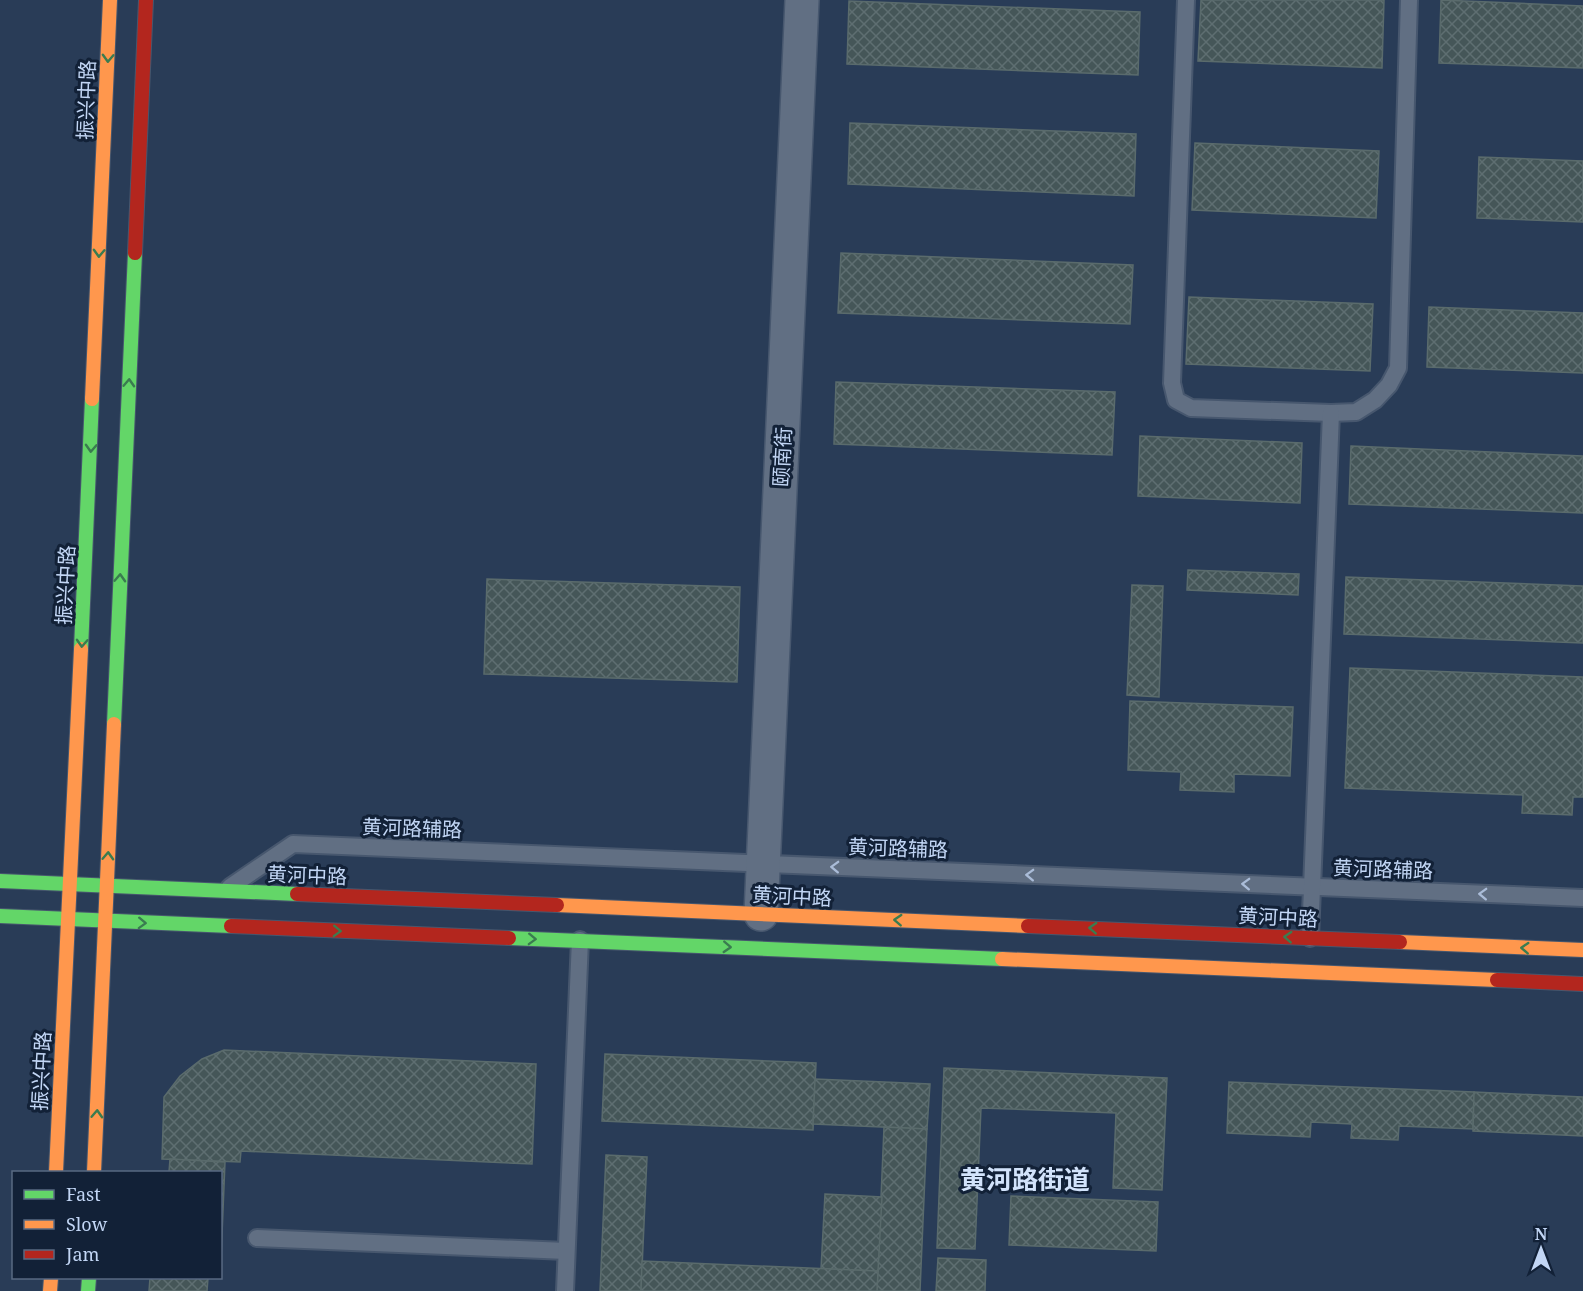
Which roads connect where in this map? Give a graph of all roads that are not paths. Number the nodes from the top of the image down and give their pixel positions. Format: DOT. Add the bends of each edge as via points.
graph roads {
  1 [pos="110,0"];
  2 [pos="146,0"];
  3 [pos="802,0"];
  4 [pos="1185,0"];
  5 [pos="1409,0"];
  6 [pos="1330,413"];
  7 [pos="764,864"];
  8 [pos="0,881"];
  9 [pos="71,884"];
  10 [pos="107,886"];
  11 [pos="1312,887"];
  12 [pos="225,891"];
  13 [pos="1583,898"];
  14 [pos="761,914"];
  15 [pos="0,916"];
  16 [pos="68,919"];
  17 [pos="105,921"];
  18 [pos="1310,938"];
  19 [pos="580,940"];
  20 [pos="1583,950"];
  21 [pos="1583,984"];
  22 [pos="56,1171"];
  23 [pos="94,1171"];
  24 [pos="257,1238"];
  25 [pos="566,1251"];
  26 [pos="564,1291"];
  1 -- 9 [label="main road, 振兴中路, one-way"];
  10 -- 2 [label="main road, one-way"];
  3 -- 7 [label="street, 颐南街"];
  4 -- 6 [label="lane" via="1172,383 1176,400 1191,408"];
  5 -- 6 [label="lane" via="1398,368 1375,400 1356,412"];
  6 -- 11 [label="lane"];
  11 -- 7 [label="lane, 黄河路辅路, one-way"];
  7 -- 12 [label="lane, 黄河路辅路" via="293,844"];
  7 -- 14 [label="street, 颐南街"];
  8 -- 9 [label="main road, 黄河中路"];
  9 -- 10 [label="main road, 黄河中路"];
  9 -- 16 [label="main road, 振兴中路"];
  10 -- 12 [label="main road, 黄河中路"];
  10 -- 17 [label="main road"];
  13 -- 11 [label="lane, 黄河路辅路, one-way"];
  11 -- 18 [label="lane"];
  12 -- 14 [label="main road, 黄河中路"];
  18 -- 14 [label="main road, 黄河中路, one-way"];
  15 -- 16 [label="main road"];
  16 -- 17 [label="main road"];
  16 -- 22 [label="main road, 振兴中路"];
  17 -- 19 [label="main road, one-way"];
  23 -- 17 [label="main road, one-way"];
  20 -- 18 [label="main road, 黄河中路, one-way"];
  19 -- 21 [label="main road, one-way"];
  19 -- 25 [label="lane"];
  24 -- 25 [label="lane"];
  25 -- 26 [label="lane"];
}
